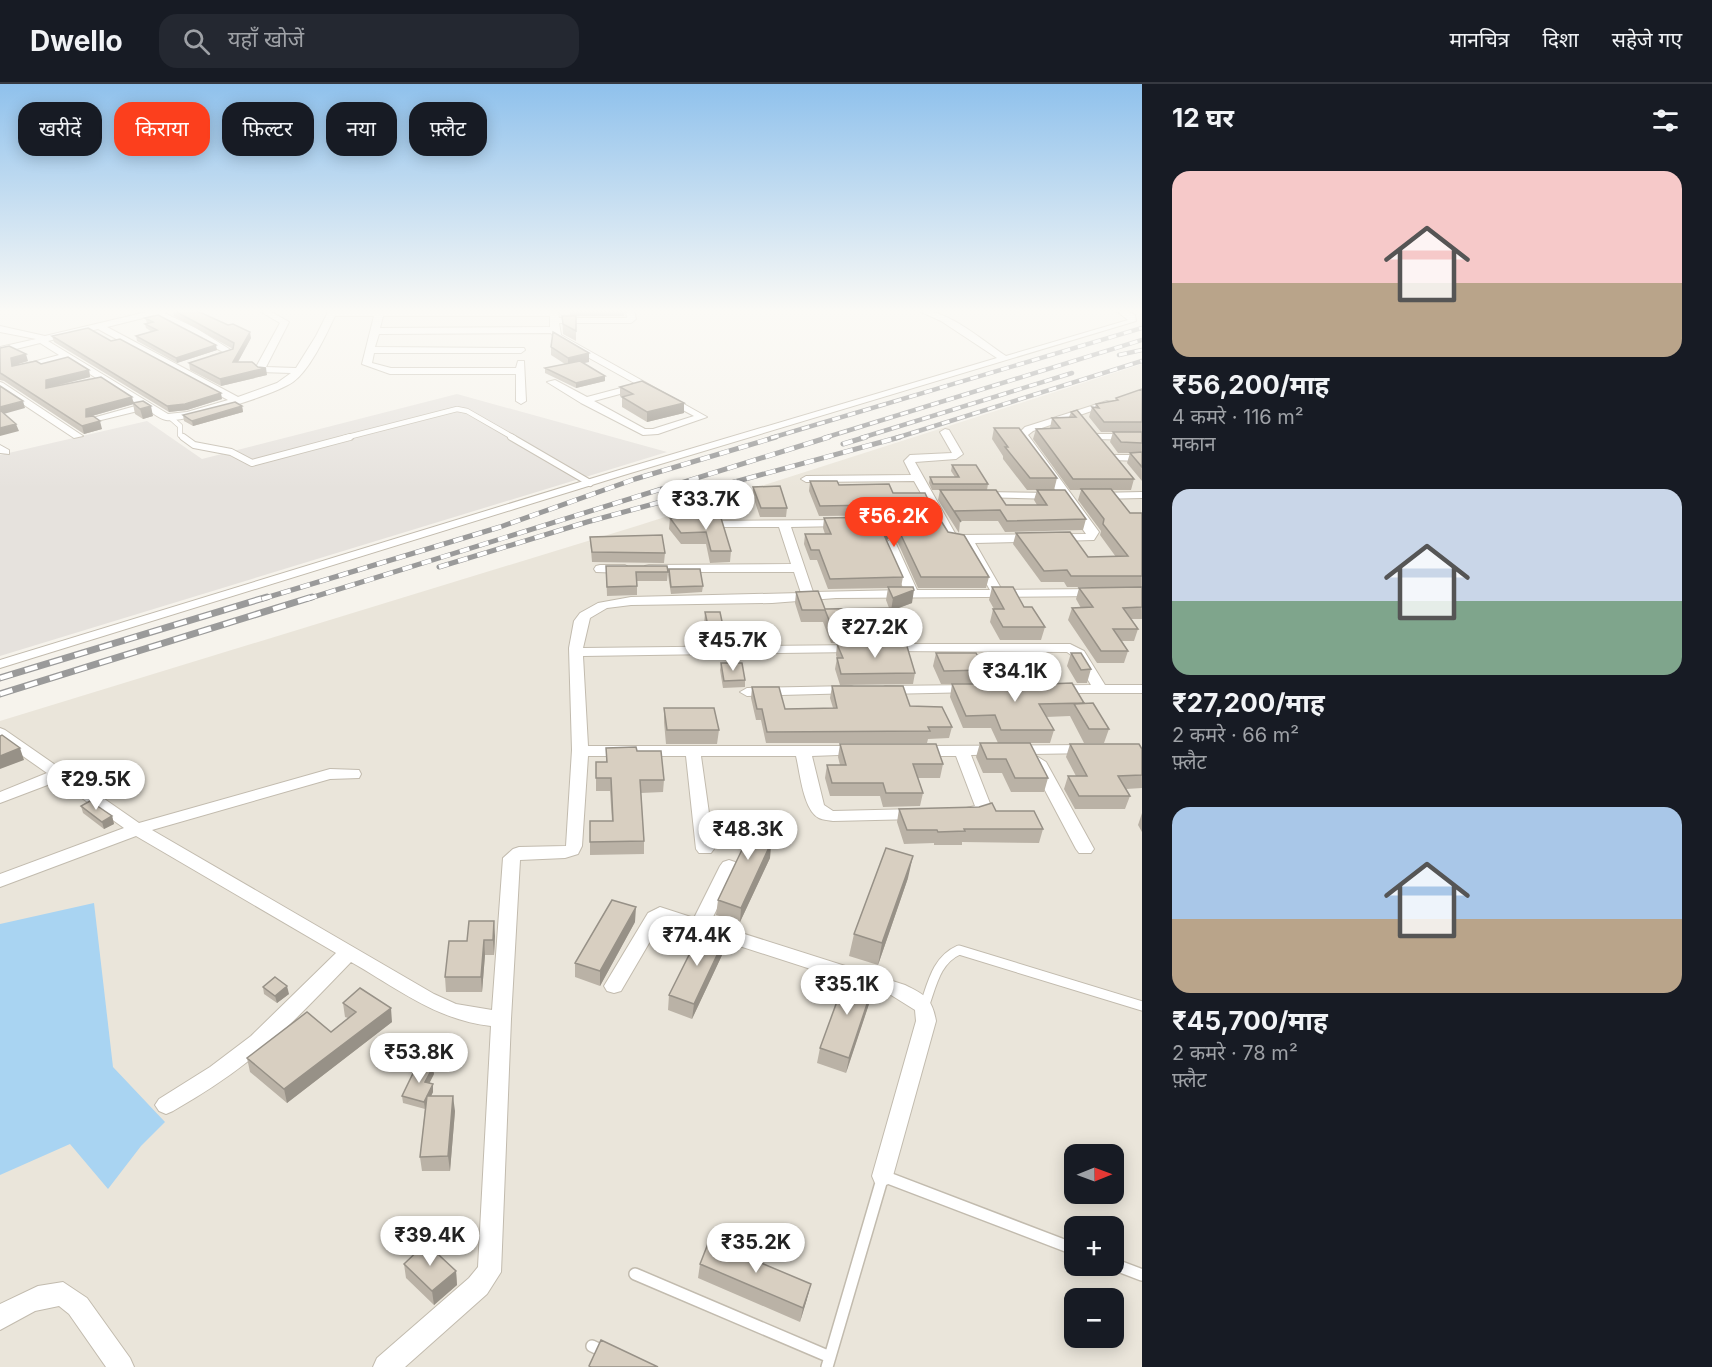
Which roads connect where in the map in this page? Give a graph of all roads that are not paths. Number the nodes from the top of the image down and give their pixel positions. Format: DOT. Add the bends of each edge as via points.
graph roads {
  1 [pos="85,370"];
  2 [pos="186,370"];
  3 [pos="276,370"];
  4 [pos="386,370"];
  5 [pos="619,370"];
  6 [pos="964,370"];
  7 [pos="297,371"];
  8 [pos="522,371"];
  9 [pos="552,382"];
  10 [pos="645,384"];
  11 [pos="0,386"];
  12 [pos="1126,398"];
  13 [pos="235,400"];
  14 [pos="522,401"];
  15 [pos="584,401"];
  16 [pos="148,405"];
  17 [pos="171,418"];
  18 [pos="93,421"];
  19 [pos="1087,425"];
  20 [pos="945,432"];
  21 [pos="78,436"];
  22 [pos="1142,437"];
  23 [pos="1142,458"];
  24 [pos="917,478"];
  25 [pos="806,479"];
  26 [pos="590,483"];
  27 [pos="1140,490"];
  28 [pos="973,495"];
  29 [pos="1077,496"];
  30 [pos="856,522"];
  31 [pos="784,523"];
  32 [pos="694,525"];
  33 [pos="968,540"];
  34 [pos="890,544"];
  35 [pos="799,568"];
  36 [pos="600,569"];
  37 [pos="998,593"];
  38 [pos="1107,593"];
  39 [pos="912,594"];
  40 [pos="808,596"];
  41 [pos="577,652"];
  42 [pos="0,664"];
  43 [pos="1142,688"];
  44 [pos="1101,689"];
  45 [pos="747,692"];
  46 [pos="0,733"];
  47 [pos="693,750"];
  48 [pos="1098,750"];
  49 [pos="580,751"];
  50 [pos="803,751"];
  51 [pos="871,751"];
  52 [pos="905,751"];
  53 [pos="962,751"];
  54 [pos="1033,751"];
  55 [pos="353,774"];
  56 [pos="58,775"];
  57 [pos="0,798"];
  58 [pos="927,814"];
  59 [pos="951,814"];
  60 [pos="136,830"];
  61 [pos="705,849"];
  62 [pos="1085,849"];
  63 [pos="729,866"];
  64 [pos="0,881"];
  65 [pos="700,925"];
  66 [pos="349,952"];
  67 [pos="614,986"];
  68 [pos="1142,1006"];
  69 [pos="924,1007"];
  70 [pos="501,1019"];
  71 [pos="166,1105"];
  72 [pos="883,1176"];
  73 [pos="1064,1245"];
  74 [pos="1124,1268"];
  75 [pos="635,1274"];
  76 [pos="1142,1275"];
  77 [pos="0,1318"];
  78 [pos="592,1346"];
  79 [pos="620,1359"];
  80 [pos="829,1362"];
  81 [pos="122,1367"];
  82 [pos="386,1367"];
  1 -- 16 [label="street"];
  2 -- 13 [label="street"];
  3 -- 7 [label="street"];
  4 -- 8 [label="street"];
  5 -- 10 [label="street"];
  6 -- 26 [label="street"];
  7 -- 13 [label="street" via="285,383"];
  8 -- 14 [label="street"];
  9 -- 15 [label="street"];
  10 -- 15 [label="street"];
  10 -- 15 [label="street" via="702,417 643,432"];
  11 -- 21 [label="street"];
  12 -- 19 [label="street"];
  13 -- 17 [label="street"];
  16 -- 17 [label="street"];
  16 -- 18 [label="street"];
  17 -- 26 [label="lane" via="180,426 179,434 192,445 232,453 243,462 252,463 457,409 467,411"];
  19 -- 22 [label="street"];
  19 -- 23 [label="street" via="1118,462"];
  19 -- 29 [label="street" via="1029,429 1022,435"];
  20 -- 24 [label="street" via="958,454 910,459"];
  24 -- 25 [label="street"];
  24 -- 33 [label="street" via="932,495 934,520 952,538"];
  26 -- 42 [label="street"];
  27 -- 29 [label="street"];
  28 -- 29 [label="street"];
  29 -- 33 [label="street" via="1093,535"];
  30 -- 31 [label="street"];
  31 -- 32 [label="street"];
  31 -- 35 [label="street"];
  33 -- 37 [label="street"];
  34 -- 39 [label="street"];
  35 -- 36 [label="street"];
  35 -- 40 [label="street"];
  37 -- 38 [label="street"];
  37 -- 39 [label="street"];
  39 -- 40 [label="street"];
  40 -- 41 [label="street" via="609,604 590,611 581,620"];
  41 -- 44 [label="street" via="1070,648 1079,654"];
  41 -- 49 [label="street"];
  43 -- 44 [label="street"];
  44 -- 45 [label="street"];
  46 -- 56 [label="street"];
  47 -- 49 [label="street"];
  47 -- 50 [label="street"];
  47 -- 61 [label="street"];
  48 -- 54 [label="street"];
  49 -- 70 [label="street" via="572,850 519,853 512,858"];
  50 -- 51 [label="street"];
  50 -- 58 [label="street" via="816,807 824,814"];
  52 -- 53 [label="street"];
  53 -- 54 [label="street"];
  53 -- 59 [label="street" via="983,806 975,813"];
  54 -- 62 [label="street"];
  55 -- 60 [label="street" via="330,774"];
  56 -- 57 [label="street"];
  56 -- 60 [label="street"];
  60 -- 64 [label="street"];
  60 -- 66 [label="street"];
  63 -- 65 [label="street"];
  65 -- 67 [label="street" via="667,914 654,918"];
  65 -- 69 [label="street" via="898,990"];
  66 -- 70 [label="street" via="444,1010"];
  66 -- 71 [label="street" via="249,1048"];
  68 -- 69 [label="lane" via="959,950 942,959"];
  69 -- 72 [label="street" via="926,1021"];
  70 -- 82 [label="street" via="489,1272"];
  72 -- 73 [label="lane"];
  72 -- 80 [label="lane"];
  74 -- 76 [label="lane"];
  75 -- 80 [label="lane"];
  77 -- 81 [label="street" via="23,1303 63,1294 78,1306"];
  78 -- 79 [label="lane"];
}
